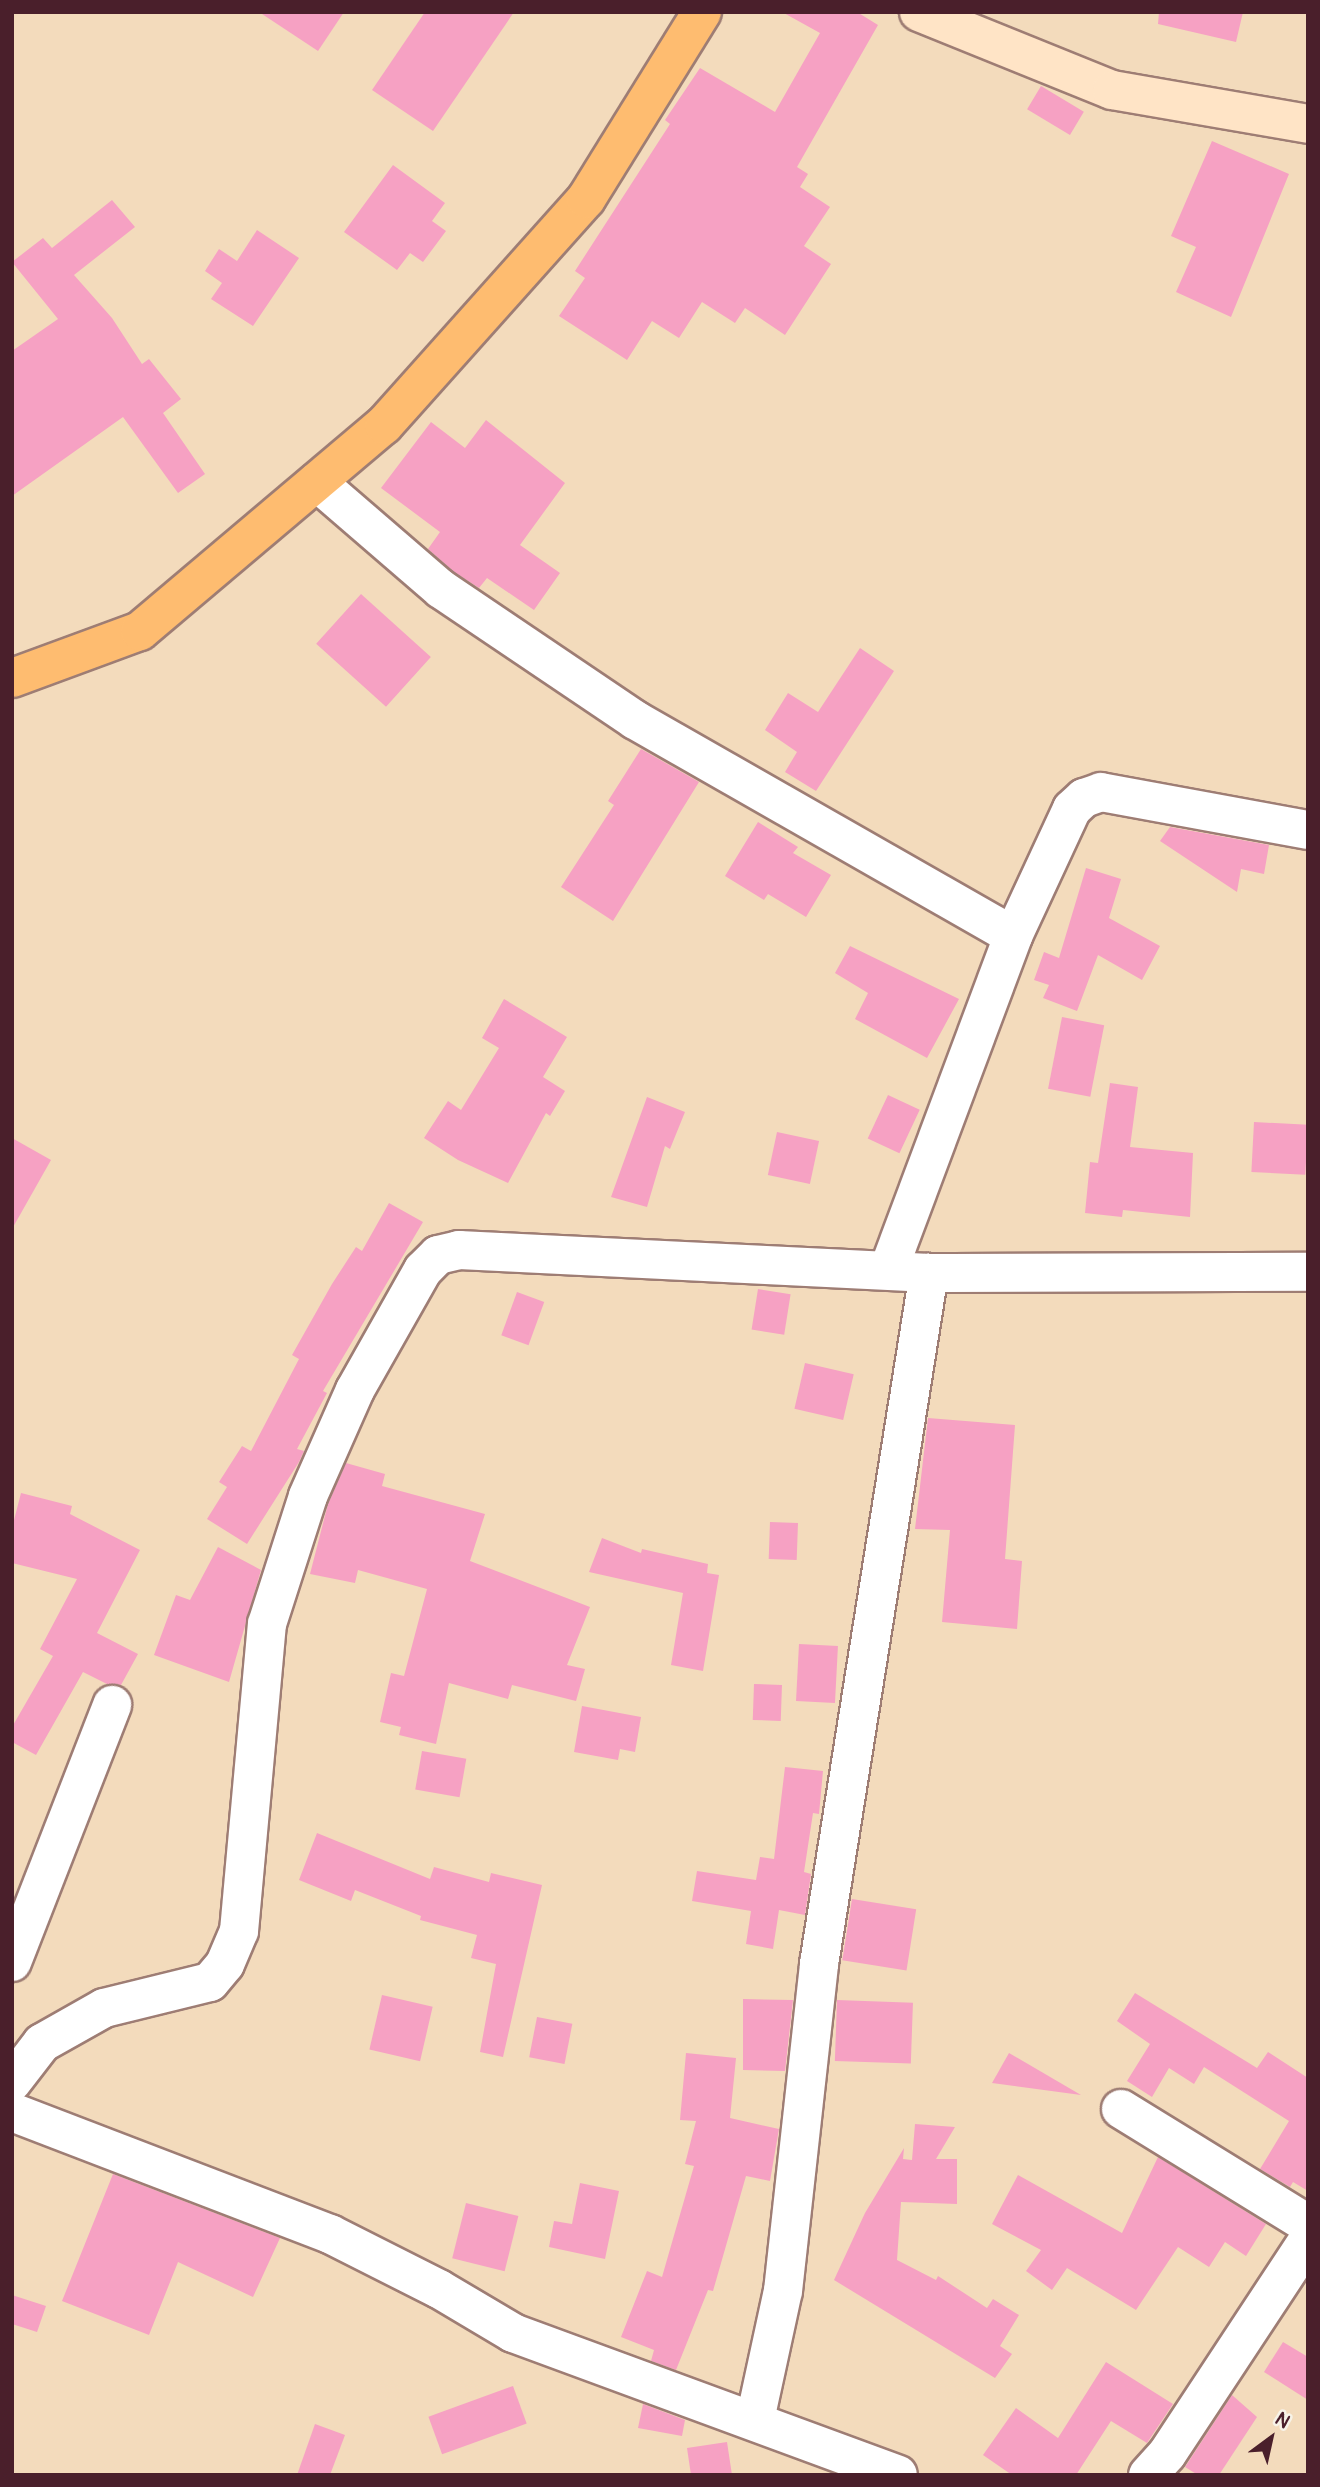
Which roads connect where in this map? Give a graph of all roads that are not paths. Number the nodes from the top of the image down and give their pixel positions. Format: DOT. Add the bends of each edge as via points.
graph roads {
  1 [pos="702,12"];
  2 [pos="919,12"];
  3 [pos="1308,124"];
  4 [pos="317,482"];
  5 [pos="12,678"];
  6 [pos="1308,830"];
  7 [pos="1013,936"];
  8 [pos="889,1268"];
  9 [pos="1308,1272"];
  10 [pos="929,1273"];
  11 [pos="112,1704"];
  12 [pos="12,1962"];
  13 [pos="12,2082"];
  14 [pos="1121,2109"];
  15 [pos="12,2112"];
  16 [pos="1308,2224"];
  17 [pos="1308,2240"];
  18 [pos="755,2420"];
  19 [pos="898,2475"];
  20 [pos="1148,2475"];
  1 -- 4 [label="main road" via="586,199 384,425"];
  2 -- 3 [label="street" via="1112,89"];
  4 -- 5 [label="main road" via="140,631"];
  4 -- 7 [label="street" via="441,589 635,720"];
  6 -- 7 [label="street" via="1101,792 1084,798 1072,809"];
  7 -- 8 [label="street"];
  8 -- 10 [label="street"];
  8 -- 13 [label="street" via="459,1250 438,1255 423,1270 355,1390 308,1496 267,1624 239,1931 225,1964 210,1982 93,2014 41,2043"];
  9 -- 10 [label="street"];
  10 -- 18 [label="street" via="819,1964 783,2291"];
  11 -- 12 [label="street"];
  14 -- 16 [label="street"];
  15 -- 18 [label="street" via="330,2234 513,2333"];
  17 -- 20 [label="street" via="1167,2454"];
  18 -- 19 [label="street"];
}
